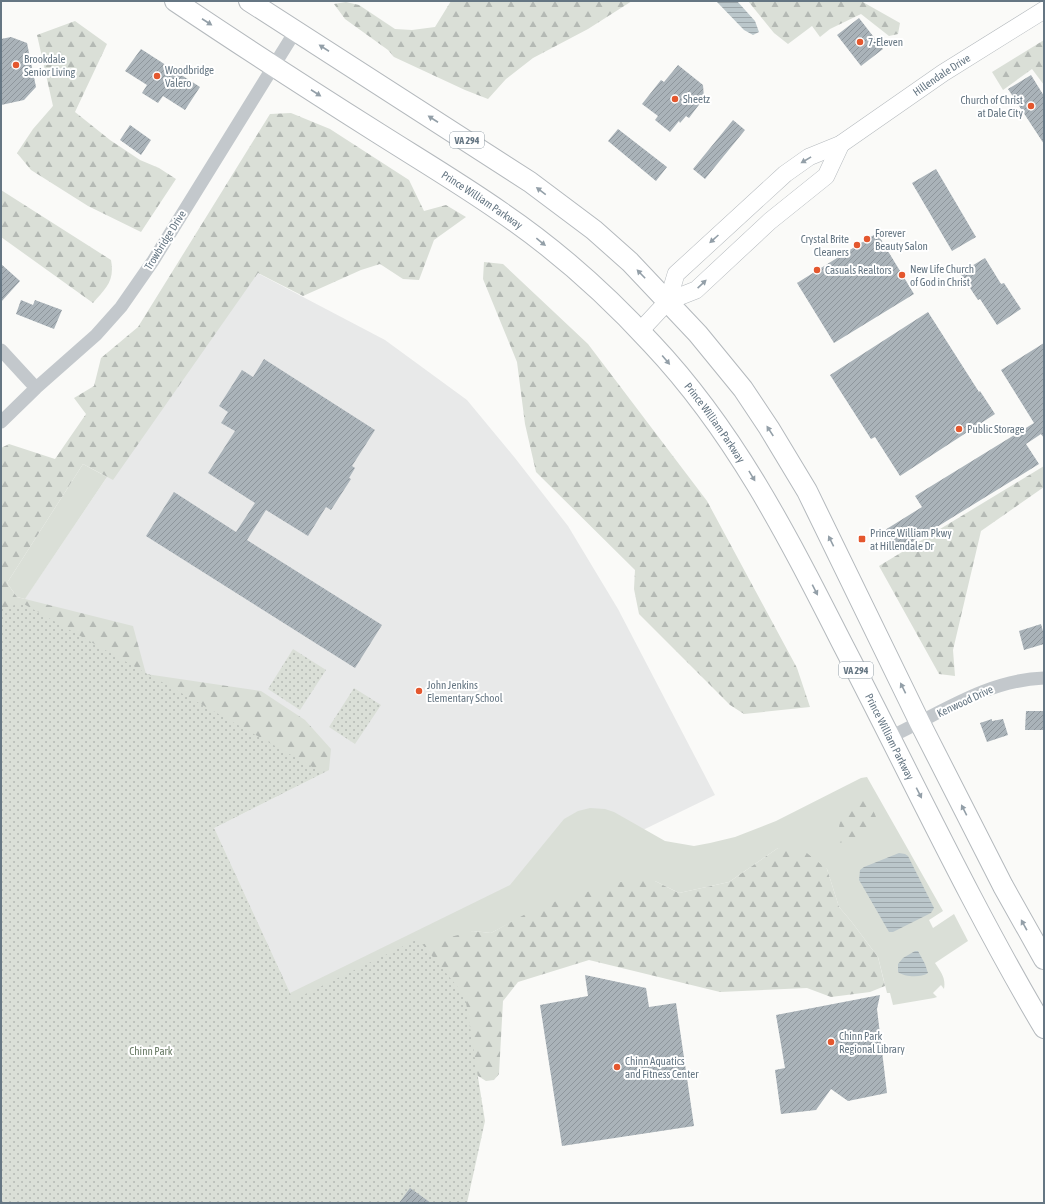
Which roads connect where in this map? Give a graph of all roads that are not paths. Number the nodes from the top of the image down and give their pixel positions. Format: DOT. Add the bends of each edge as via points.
graph roads {
  1 [pos="175,1"];
  2 [pos="249,1"];
  3 [pos="1044,10"];
  4 [pos="296,30"];
  5 [pos="273,66"];
  6 [pos="841,144"];
  7 [pos="668,302"];
  8 [pos="640,331"];
  9 [pos="1,350"];
  10 [pos="36,388"];
  11 [pos="1,422"];
  12 [pos="1044,678"];
  13 [pos="920,723"];
  14 [pos="890,737"];
  15 [pos="1044,959"];
  16 [pos="1044,1028"];
  1 -- 5 [label="highway, Prince William Parkway / VA 294, one-way"];
  2 -- 4 [label="highway, VA 294"];
  3 -- 6 [label="main road, Hillendale Drive" via="943,73"];
  4 -- 5 [label="street, Trowbridge Drive"];
  7 -- 4 [label="highway, VA 294, one-way" via="630,262 594,230 530,182"];
  5 -- 8 [label="highway, Prince William Parkway / VA 294, one-way" via="503,213 574,269"];
  5 -- 10 [label="street, Trowbridge Drive" via="157,254 121,307 96,335"];
  7 -- 6 [label="main road, Hillendale Drive, one-way" via="696,290 770,221 826,176"];
  6 -- 7 [label="main road, Hillendale Drive, one-way" via="809,157 785,174 684,266 676,274"];
  7 -- 8 [label="main road, Hillendale Drive"];
  13 -- 7 [label="highway, VA 294, one-way" via="794,468 743,389"];
  8 -- 14 [label="highway, Prince William Parkway / VA 294, one-way" via="679,375 748,469 798,557"];
  9 -- 10 [label="street"];
  10 -- 11 [label="street, Trowbridge Drive"];
  12 -- 13 [label="street, Kenwood Drive" via="1017,680 990,687"];
  13 -- 14 [label="street, Kenwood Drive"];
  15 -- 13 [label="highway, VA 294, one-way" via="1003,886"];
  14 -- 16 [label="highway, Prince William Parkway / VA 294, one-way" via="959,873"];
}
